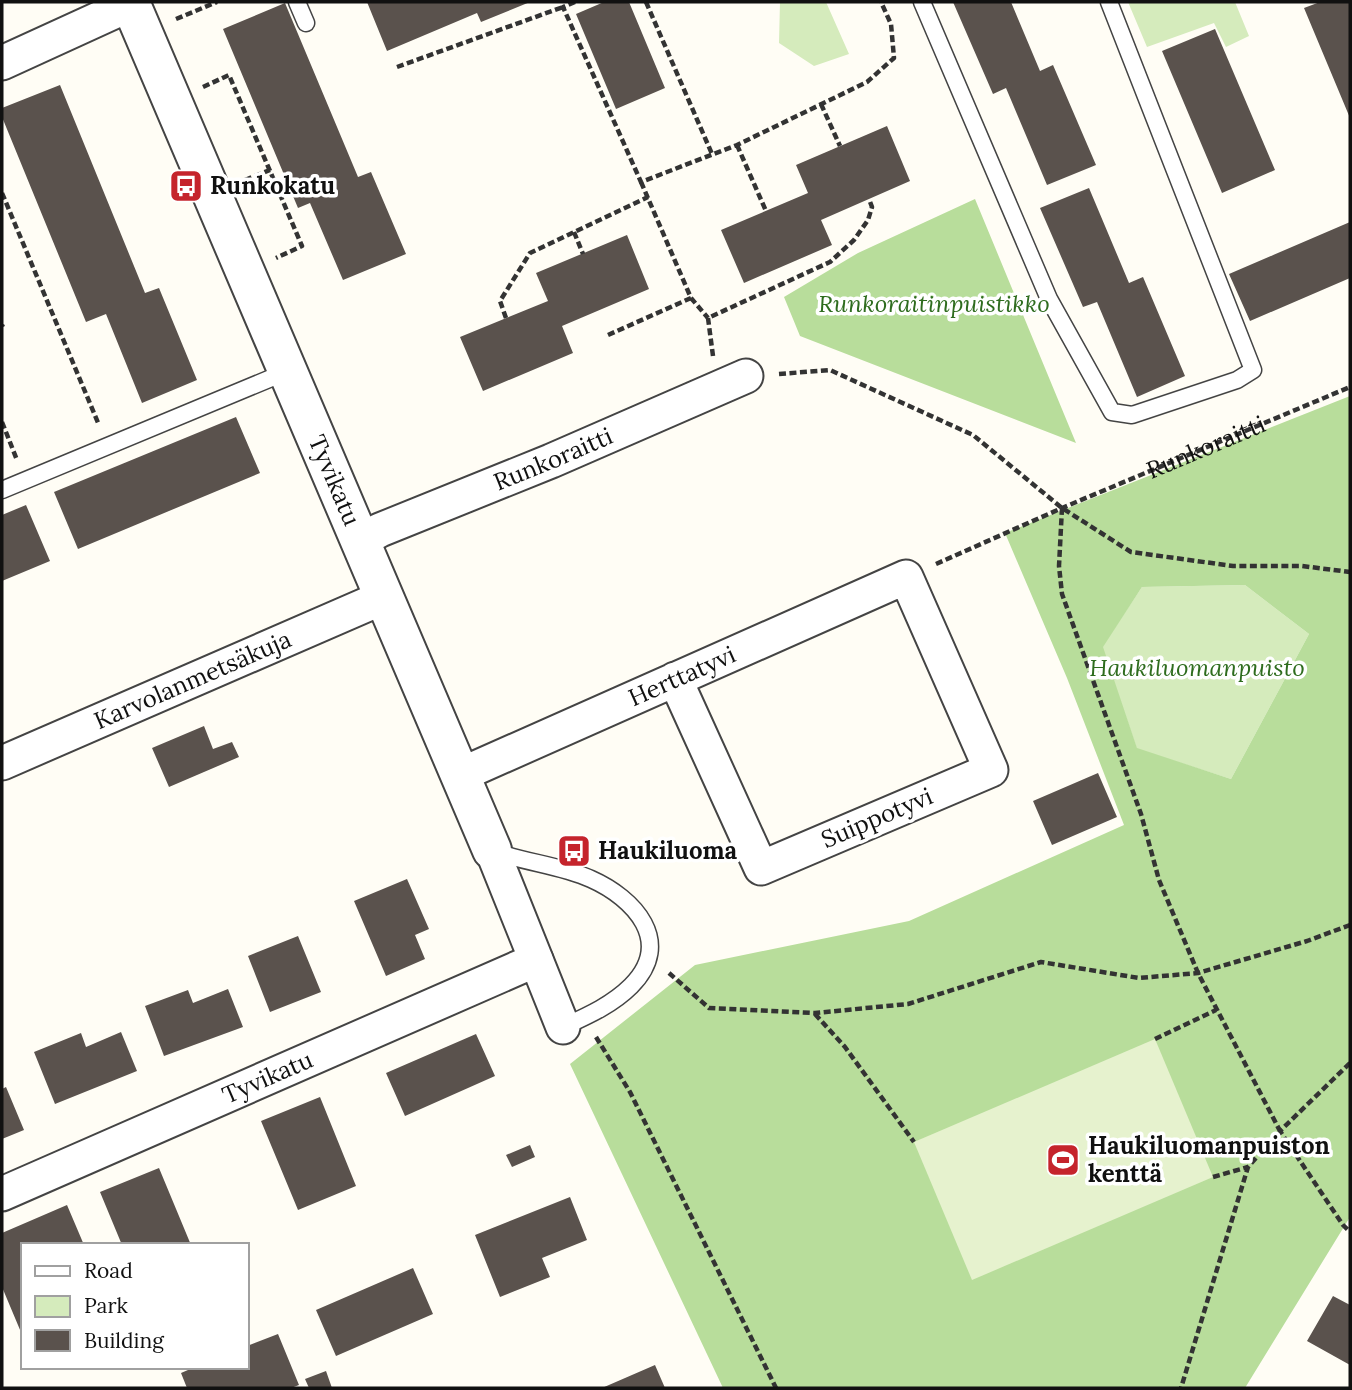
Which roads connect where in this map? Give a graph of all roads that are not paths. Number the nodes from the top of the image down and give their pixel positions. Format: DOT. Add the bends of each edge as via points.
graph roads {
  1 [pos="297,2"];
  2 [pos="922,2"];
  3 [pos="1109,2"];
  4 [pos="131,3"];
  5 [pos="306,23"];
  6 [pos="2,63"];
  7 [pos="287,369"];
  8 [pos="731,382"];
  9 [pos="2,490"];
  10 [pos="360,541"];
  11 [pos="906,577"];
  12 [pos="384,597"];
  13 [pos="675,679"];
  14 [pos="2,763"];
  15 [pos="460,775"];
  16 [pos="492,850"];
  17 [pos="536,960"];
  18 [pos="574,1023"];
  19 [pos="2,1194"];
  1 -- 5 [label="lane"];
  2 -- 3 [label="lane" via="1049,299 1112,412 1132,415 1237,380 1253,370"];
  4 -- 6 [label="street"];
  4 -- 7 [label="street, Tyvikatu"];
  7 -- 9 [label="lane"];
  7 -- 10 [label="street, Tyvikatu"];
  8 -- 10 [label="street, Runkoraitti"];
  10 -- 12 [label="street, Tyvikatu"];
  11 -- 13 [label="street, Herttatyvi"];
  11 -- 13 [label="street, Suippotyvi" via="991,770 761,868"];
  12 -- 14 [label="street, Karvolanmetsäkuja"];
  12 -- 15 [label="street, Tyvikatu"];
  13 -- 15 [label="street, Herttatyvi"];
  15 -- 16 [label="street, Tyvikatu"];
  16 -- 17 [label="street, Tyvikatu"];
  16 -- 18 [label="lane" via="517,860 560,867 618,893 648,931 649,952 634,983"];
  17 -- 18 [label="street, Tyvikatu"];
  17 -- 19 [label="street, Tyvikatu"];
}
